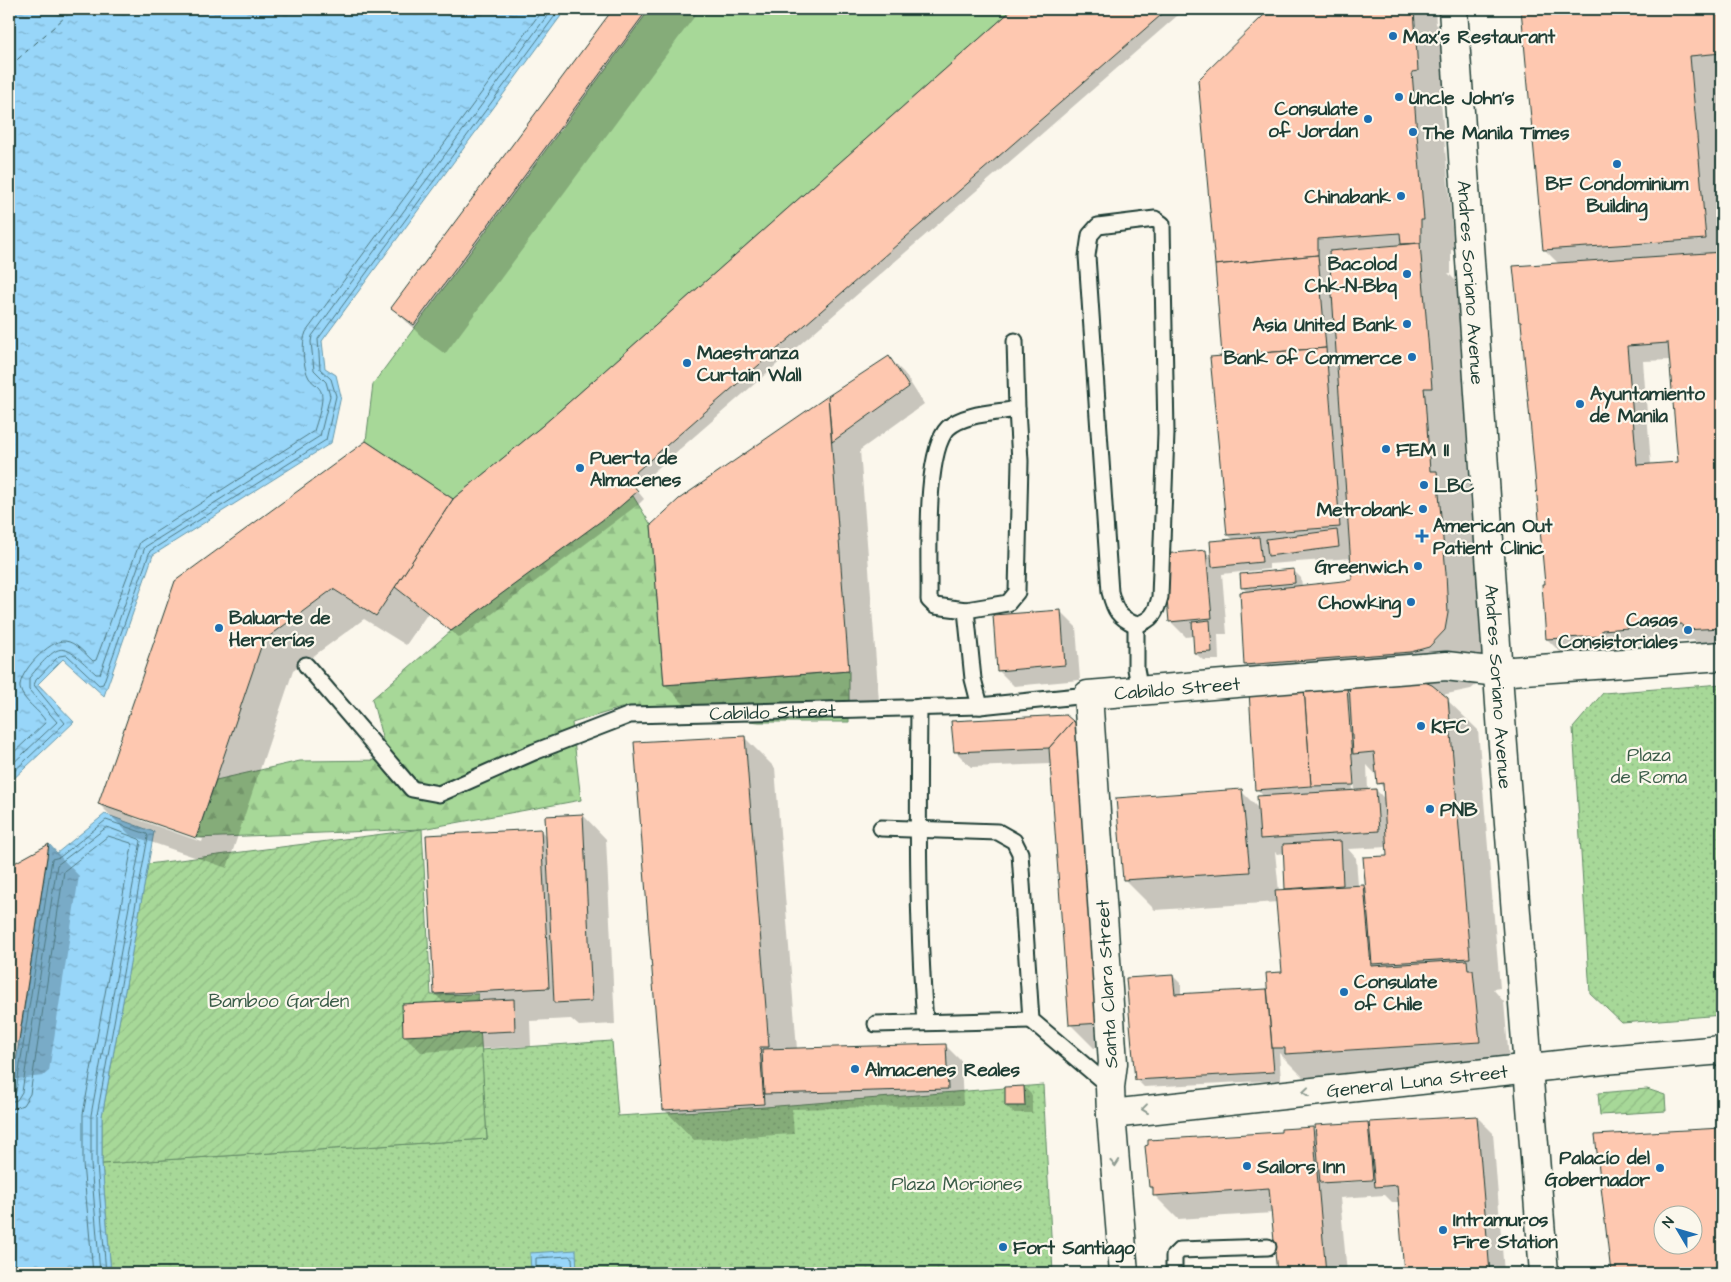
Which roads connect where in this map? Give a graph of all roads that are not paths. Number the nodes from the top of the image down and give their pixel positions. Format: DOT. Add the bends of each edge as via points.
graph roads {
  1 [pos="1453,9"];
  2 [pos="1015,341"];
  3 [pos="1017,409"];
  4 [pos="966,610"];
  5 [pos="1136,626"];
  6 [pos="1722,656"];
  7 [pos="306,665"];
  8 [pos="1498,672"];
  9 [pos="1140,690"];
  10 [pos="1088,695"];
  11 [pos="980,706"];
  12 [pos="919,707"];
  13 [pos="881,828"];
  14 [pos="918,828"];
  15 [pos="1031,1020"];
  16 [pos="925,1022"];
  17 [pos="876,1024"];
  18 [pos="1722,1050"];
  19 [pos="1528,1068"];
  20 [pos="1110,1088"];
  21 [pos="1111,1114"];
  22 [pos="1268,1247"];
  23 [pos="1124,1273"];
  24 [pos="1174,1273"];
  25 [pos="1544,1273"];
  1 -- 8 [label="street, Andres Soriano Avenue"];
  2 -- 3 [label="lane"];
  3 -- 4 [label="lane" via="1020,462 1017,592 1008,604"];
  3 -- 4 [label="lane" via="965,418 948,428 934,456 929,600 935,606"];
  4 -- 11 [label="lane" via="973,679"];
  5 -- 5 [label="lane" via="1122,619 1113,605 1110,592 1087,256 1090,235 1098,226 1155,219 1162,224 1166,423 1160,597 1157,611 1150,620"];
  5 -- 9 [label="lane" via="1136,669"];
  6 -- 8 [label="street, Cabildo Street"];
  7 -- 12 [label="lane, Cabildo Street" via="412,789 439,794 630,714"];
  8 -- 9 [label="street, Cabildo Street" via="1446,666"];
  8 -- 19 [label="street, Andres Soriano Avenue"];
  9 -- 10 [label="street, Cabildo Street"];
  10 -- 11 [label="lane, Cabildo Street"];
  10 -- 20 [label="street, Santa Clara Street" via="1113,1063"];
  11 -- 12 [label="lane, Cabildo Street"];
  12 -- 14 [label="lane"];
  13 -- 14 [label="lane"];
  14 -- 15 [label="lane" via="998,832 1014,841 1020,853"];
  14 -- 16 [label="lane"];
  15 -- 16 [label="lane"];
  15 -- 20 [label="lane"];
  16 -- 17 [label="lane"];
  18 -- 19 [label="street, General Luna Street"];
  19 -- 21 [label="street, General Luna Street, one-way"];
  19 -- 25 [label="street, Andres Soriano Avenue"];
  20 -- 21 [label="street, Santa Clara Street"];
  21 -- 23 [label="street, Santa Clara Street, one-way"];
  22 -- 24 [label="lane" via="1180,1250 1174,1256"];
}
